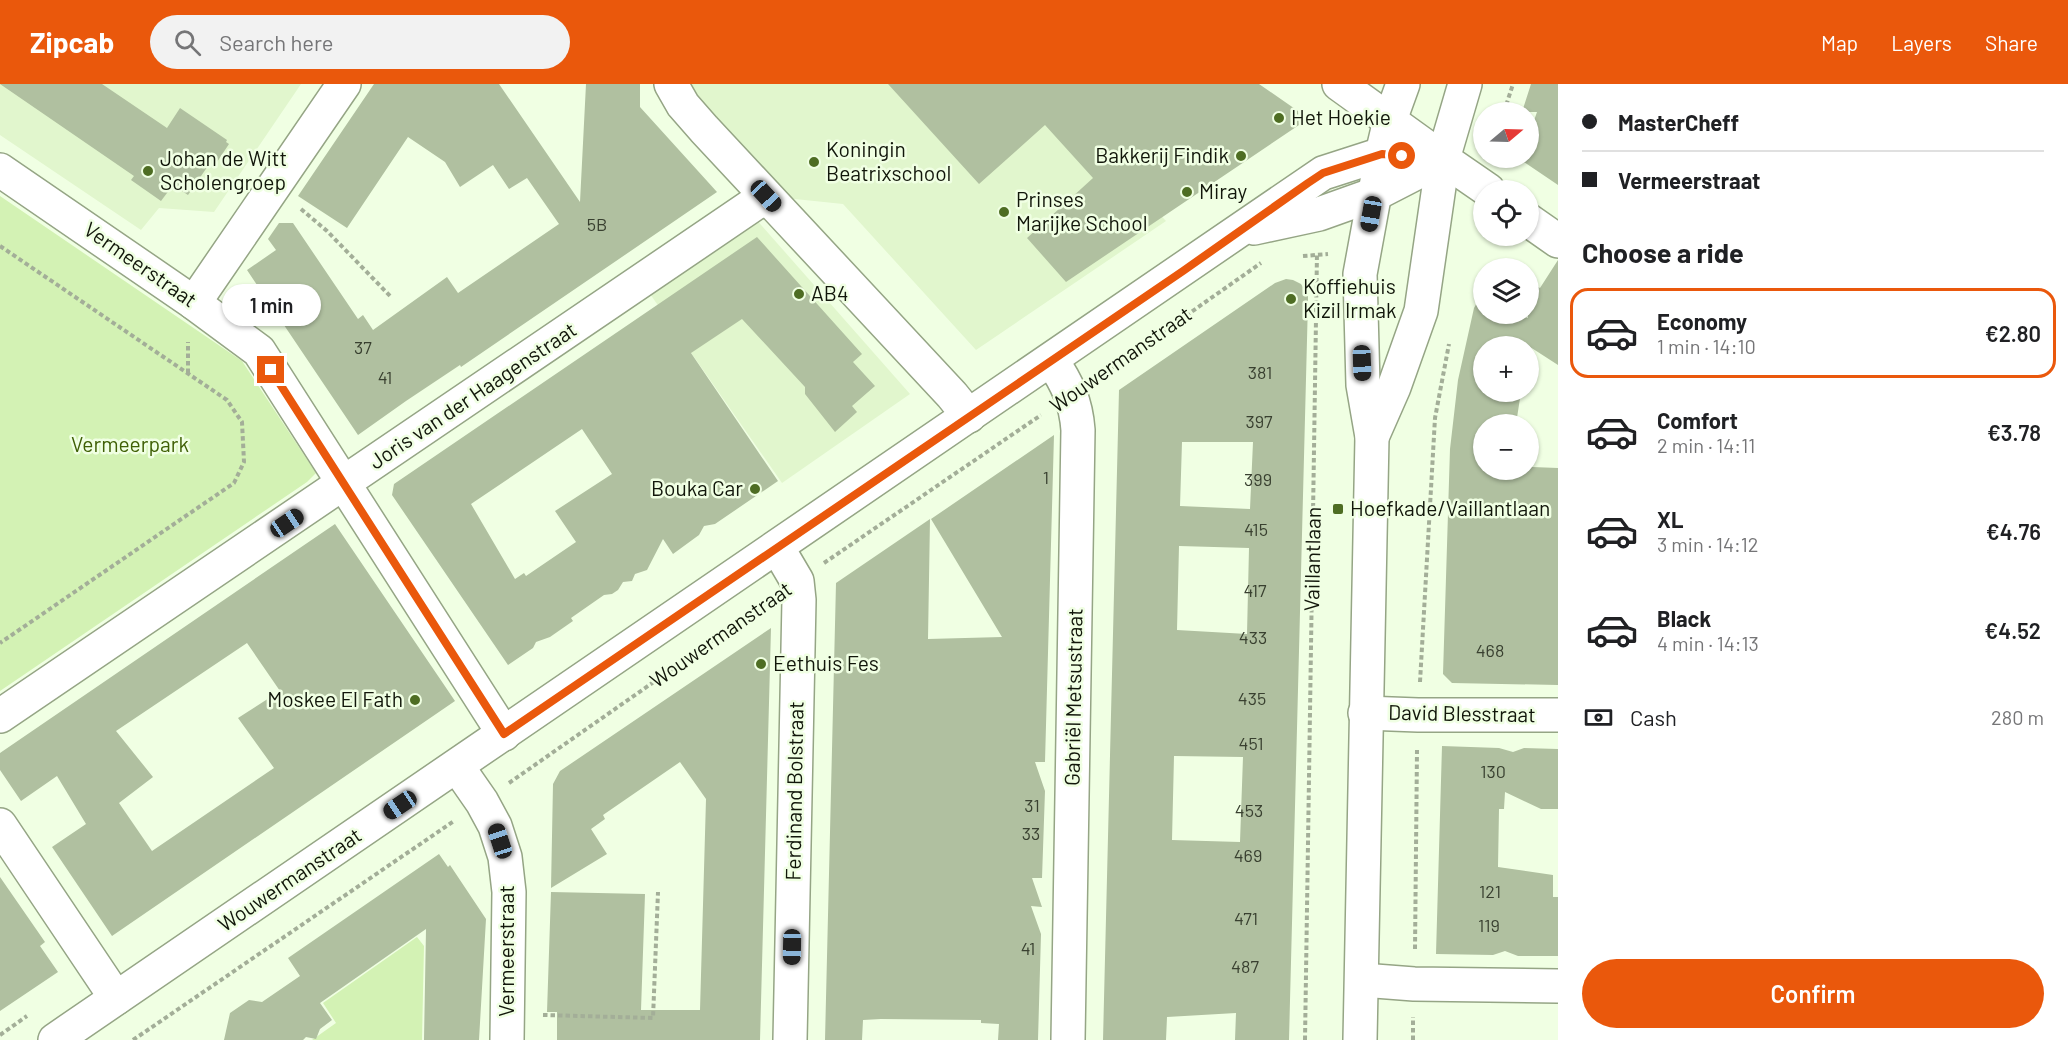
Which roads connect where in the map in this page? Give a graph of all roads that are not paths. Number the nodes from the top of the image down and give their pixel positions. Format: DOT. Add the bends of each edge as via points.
graph roads {
  1 [pos="344,84"];
  2 [pos="671,84"];
  3 [pos="1340,84"];
  4 [pos="1403,84"];
  5 [pos="1465,84"];
  6 [pos="1390,120"];
  7 [pos="1382,154"];
  8 [pos="1443,159"];
  9 [pos="0,170"];
  10 [pos="1473,180"];
  11 [pos="1375,194"];
  12 [pos="766,196"];
  13 [pos="1539,228"];
  14 [pos="1239,232"];
  15 [pos="1558,241"];
  16 [pos="194,303"];
  17 [pos="1052,361"];
  18 [pos="969,416"];
  19 [pos="1372,437"];
  20 [pos="344,484"];
  21 [pos="777,547"];
  22 [pos="1365,713"];
  23 [pos="1558,715"];
  24 [pos="0,716"];
  25 [pos="504,734"];
  26 [pos="456,766"];
  27 [pos="0,825"];
  28 [pos="1362,980"];
  29 [pos="1558,986"];
  30 [pos="116,998"];
  31 [pos="507,1027"];
  32 [pos="55,1040"];
  33 [pos="790,1040"];
  34 [pos="1068,1040"];
  35 [pos="1360,1040"];
  1 -- 16 [label="street"];
  2 -- 12 [label="street" via="683,105"];
  3 -- 6 [label="street"];
  4 -- 6 [label="street"];
  5 -- 8 [label="street"];
  6 -- 7 [label="street"];
  6 -- 8 [label="street"];
  7 -- 8 [label="street, Wouwermanstraat"];
  7 -- 11 [label="street"];
  7 -- 14 [label="street, Wouwermanstraat" via="1323,173"];
  8 -- 10 [label="street"];
  8 -- 11 [label="street, Wouwermanstraat"];
  8 -- 19 [label="street" via="1420,311"];
  9 -- 16 [label="street, Vermeerstraat"];
  11 -- 14 [label="street, Wouwermanstraat" via="1318,214"];
  11 -- 19 [label="street" via="1360,274 1363,385"];
  12 -- 18 [label="street"];
  12 -- 20 [label="street, Joris van der Haagenstraat"];
  13 -- 15 [label="street"];
  14 -- 17 [label="street, Wouwermanstraat"];
  16 -- 20 [label="street, Vermeerstraat" via="259,351"];
  17 -- 18 [label="street, Wouwermanstraat"];
  17 -- 34 [label="street, Gabriël Metsustraat" via="1072,395 1078,430"];
  18 -- 21 [label="street, Wouwermanstraat"];
  19 -- 22 [label="street"];
  20 -- 24 [label="street, Joris van der Haagenstraat"];
  20 -- 25 [label="street, Vermeerstraat"];
  21 -- 25 [label="street, Wouwermanstraat"];
  21 -- 33 [label="street, Ferdinand Bolstraat" via="797,581 799,612"];
  22 -- 23 [label="street, David Blesstraat"];
  22 -- 28 [label="street"];
  25 -- 26 [label="street, Wouwermanstraat"];
  26 -- 30 [label="street, Wouwermanstraat"];
  26 -- 31 [label="street, Vermeerstraat" via="495,826 505,857 509,892"];
  27 -- 30 [label="street"];
  28 -- 29 [label="street"];
  28 -- 35 [label="street"];
  30 -- 32 [label="street, Wouwermanstraat"];
}
